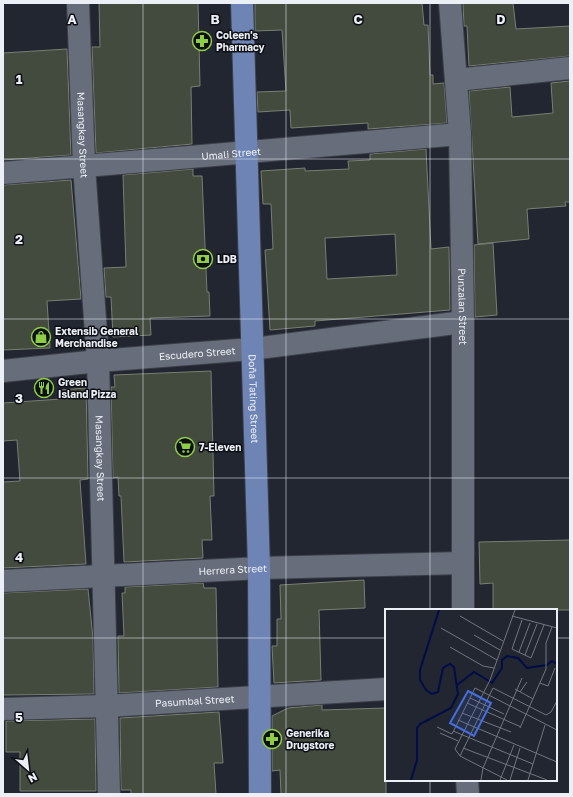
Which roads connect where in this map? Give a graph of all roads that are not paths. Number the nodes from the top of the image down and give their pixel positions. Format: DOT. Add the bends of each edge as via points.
graph roads {
  1 [pos="78,3"];
  2 [pos="242,3"];
  3 [pos="450,3"];
  4 [pos="570,68"];
  5 [pos="456,80"];
  6 [pos="460,134"];
  7 [pos="246,153"];
  8 [pos="84,166"];
  9 [pos="3,173"];
  10 [pos="463,322"];
  11 [pos="252,349"];
  12 [pos="98,361"];
  13 [pos="3,371"];
  14 [pos="463,563"];
  15 [pos="258,568"];
  16 [pos="104,576"];
  17 [pos="3,581"];
  18 [pos="463,609"];
  19 [pos="385,689"];
  20 [pos="259,697"];
  21 [pos="107,706"];
  22 [pos="3,709"];
  23 [pos="467,781"];
  24 [pos="109,794"];
  25 [pos="260,794"];
  26 [pos="468,794"];
  1 -- 8 [label="street, Masangkay Street"];
  2 -- 7 [label="main road, Doña Tating Street"];
  3 -- 5 [label="street, Punzalan Street"];
  4 -- 5 [label="street"];
  5 -- 6 [label="street, Punzalan Street"];
  6 -- 7 [label="street, Umali Street"];
  6 -- 10 [label="street, Punzalan Street"];
  7 -- 8 [label="street, Umali Street"];
  7 -- 11 [label="main road, Doña Tating Street"];
  8 -- 9 [label="street, Umali Street"];
  8 -- 12 [label="street, Masangkay Street"];
  10 -- 11 [label="street, Escudero Street"];
  10 -- 14 [label="street, Punzalan Street"];
  11 -- 12 [label="street, Escudero Street"];
  11 -- 15 [label="main road, Doña Tating Street"];
  12 -- 13 [label="street, Escudero Street"];
  12 -- 16 [label="street, Masangkay Street"];
  14 -- 15 [label="street, Herrera Street"];
  14 -- 18 [label="street, Punzalan Street"];
  15 -- 16 [label="street, Herrera Street"];
  15 -- 20 [label="main road, Doña Tating Street"];
  16 -- 17 [label="street, Herrera Street"];
  16 -- 21 [label="street, Masangkay Street"];
  19 -- 20 [label="street, Pasumbal Street"];
  20 -- 21 [label="street, Pasumbal Street"];
  20 -- 25 [label="main road, Doña Tating Street"];
  21 -- 22 [label="street, Pasumbal Street"];
  21 -- 24 [label="street, Masangkay Street"];
  23 -- 26 [label="street"];
}
